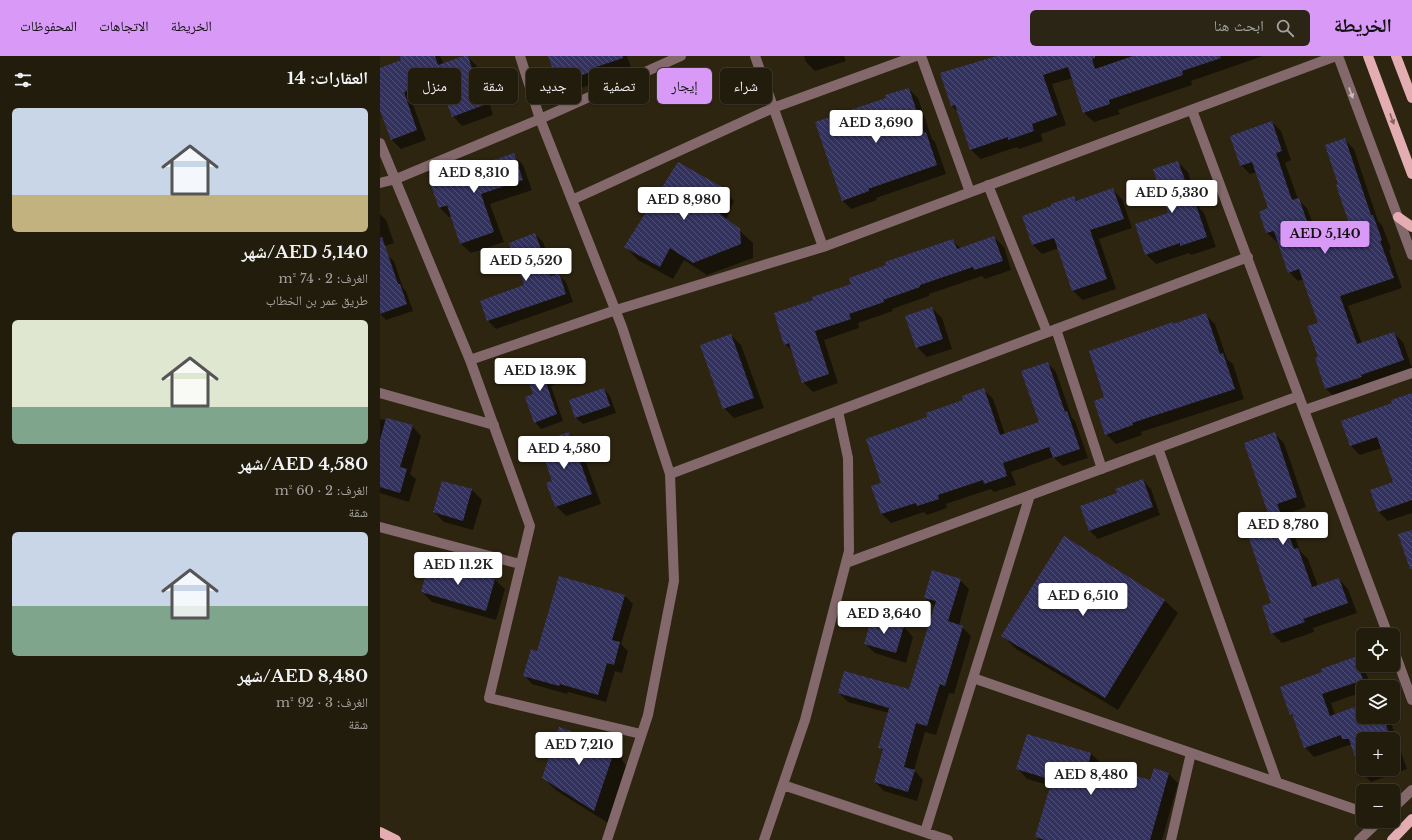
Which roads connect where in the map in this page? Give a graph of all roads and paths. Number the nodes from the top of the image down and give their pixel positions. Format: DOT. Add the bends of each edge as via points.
graph roads {
  1 [pos="520,56"];
  2 [pos="680,56"];
  3 [pos="755,56"];
  4 [pos="916,56"];
  5 [pos="921,56"];
  6 [pos="1337,56"];
  7 [pos="1368,56"];
  8 [pos="1396,56"];
  9 [pos="1412,98"];
  10 [pos="773,108"];
  11 [pos="1192,110"];
  12 [pos="540,119"];
  13 [pos="380,143"];
  14 [pos="1412,174"];
  15 [pos="396,179"];
  16 [pos="380,184"];
  17 [pos="988,185"];
  18 [pos="970,192"];
  19 [pos="572,200"];
  20 [pos="1398,217"];
  21 [pos="1412,227"];
  22 [pos="823,247"];
  23 [pos="1412,255"];
  24 [pos="1248,257"];
  25 [pos="616,310"];
  26 [pos="1052,331"];
  27 [pos="470,360"];
  28 [pos="1412,373"];
  29 [pos="380,393"];
  30 [pos="1300,396"];
  31 [pos="1305,410"];
  32 [pos="838,411"];
  33 [pos="494,425"];
  34 [pos="1158,448"];
  35 [pos="1102,469"];
  36 [pos="670,474"];
  37 [pos="1030,495"];
  38 [pos="380,527"];
  39 [pos="846,563"];
  40 [pos="520,564"];
  41 [pos="1385,628"];
  42 [pos="1400,667"];
  43 [pos="973,678"];
  44 [pos="1412,700"];
  45 [pos="642,734"];
  46 [pos="1191,753"];
  47 [pos="1277,782"];
  48 [pos="783,785"];
  49 [pos="1412,790"];
  50 [pos="1400,801"];
  51 [pos="1356,810"];
  52 [pos="1412,819"];
  53 [pos="1372,828"];
  54 [pos="380,832"];
  55 [pos="925,832"];
  56 [pos="396,840"];
  57 [pos="607,840"];
  58 [pos="764,840"];
  59 [pos="948,840"];
  60 [pos="1171,840"];
  61 [pos="1359,840"];
  62 [pos="1392,840"];
  1 -- 12 [label="street"];
  2 -- 12 [label="street"];
  3 -- 10 [label="street"];
  4 -- 10 [label="street"];
  5 -- 18 [label="street"];
  6 -- 11 [label="street"];
  6 -- 20 [label="street, one-way"];
  7 -- 14 [label="main road, one-way"];
  8 -- 9 [label="main road"];
  10 -- 19 [label="street"];
  10 -- 22 [label="street"];
  11 -- 17 [label="street"];
  11 -- 24 [label="street"];
  12 -- 15 [label="street"];
  12 -- 19 [label="street"];
  13 -- 15 [label="street"];
  15 -- 16 [label="street"];
  15 -- 27 [label="street"];
  17 -- 18 [label="street"];
  17 -- 26 [label="street"];
  18 -- 22 [label="street"];
  19 -- 25 [label="street"];
  20 -- 21 [label="main road"];
  20 -- 23 [label="street"];
  22 -- 25 [label="street"];
  24 -- 26 [label="street"];
  24 -- 30 [label="street"];
  25 -- 27 [label="street"];
  25 -- 36 [label="street"];
  26 -- 32 [label="street"];
  26 -- 35 [label="street"];
  27 -- 33 [label="street"];
  28 -- 31 [label="street"];
  29 -- 33 [label="street"];
  30 -- 31 [label="street"];
  30 -- 34 [label="street"];
  31 -- 41 [label="street"];
  32 -- 36 [label="street"];
  32 -- 39 [label="street" via="848,458 849,551"];
  33 -- 40 [label="street" via="530,526"];
  34 -- 35 [label="street"];
  34 -- 47 [label="street"];
  35 -- 37 [label="street"];
  36 -- 45 [label="street" via="674,581"];
  37 -- 39 [label="street"];
  37 -- 43 [label="street"];
  38 -- 40 [label="street"];
  39 -- 48 [label="street" via="805,720"];
  40 -- 45 [label="street" via="489,698"];
  42 -- 44 [label="street"];
  43 -- 46 [label="street"];
  43 -- 55 [label="street"];
  45 -- 57 [label="street"];
  46 -- 47 [label="street"];
  46 -- 60 [label="street"];
  47 -- 51 [label="street"];
  48 -- 55 [label="street"];
  48 -- 58 [label="street"];
  49 -- 50 [label="street"];
  52 -- 62 [label="main road"];
  53 -- 61 [label="street"];
  54 -- 56 [label="main road"];
  55 -- 59 [label="street"];
}
